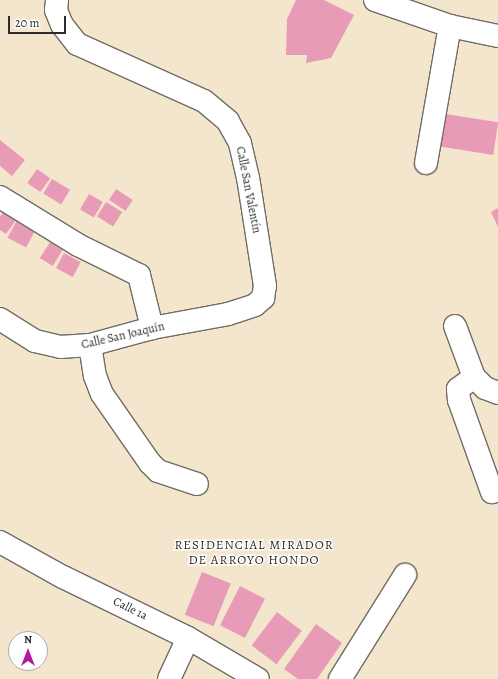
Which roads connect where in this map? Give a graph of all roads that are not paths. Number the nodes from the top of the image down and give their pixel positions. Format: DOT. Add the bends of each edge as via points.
graph roads {
  1 [pos="57,0"];
  2 [pos="375,0"];
  3 [pos="450,26"];
  4 [pos="498,36"];
  5 [pos="426,163"];
  6 [pos="0,197"];
  7 [pos="228,314"];
  8 [pos="0,319"];
  9 [pos="454,326"];
  10 [pos="152,328"];
  11 [pos="90,345"];
  12 [pos="474,376"];
  13 [pos="498,393"];
  14 [pos="197,484"];
  15 [pos="492,492"];
  16 [pos="0,542"];
  17 [pos="405,575"];
  18 [pos="188,638"];
  19 [pos="169,679"];
  20 [pos="258,679"];
  21 [pos="340,679"];
  1 -- 7 [label="street, Calle San Valentín" via="56,10 62,25 76,44 204,101 228,121 240,143 265,286 263,298 255,306"];
  2 -- 3 [label="street"];
  3 -- 4 [label="street"];
  3 -- 5 [label="street"];
  6 -- 10 [label="street" via="78,245 138,275"];
  7 -- 10 [label="street, Calle San Joaquín"];
  8 -- 11 [label="street, Calle San Joaquín" via="35,341 60,347"];
  9 -- 12 [label="street"];
  10 -- 11 [label="street, Calle San Joaquín"];
  11 -- 14 [label="street" via="95,376 102,394 150,462 158,471"];
  12 -- 13 [label="street" via="485,388"];
  12 -- 15 [label="street" via="458,389 459,400"];
  16 -- 18 [label="street, Calle 1a"];
  17 -- 21 [label="street"];
  18 -- 19 [label="street"];
  18 -- 20 [label="street, Calle 1a"];
}
